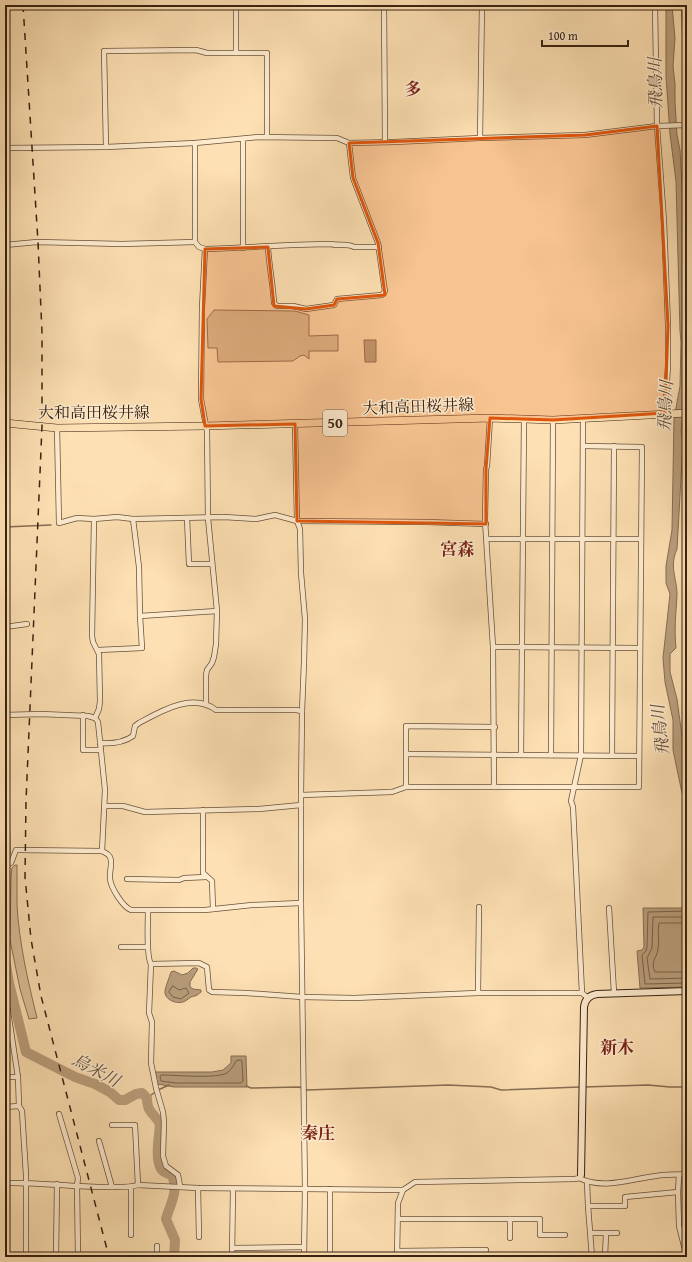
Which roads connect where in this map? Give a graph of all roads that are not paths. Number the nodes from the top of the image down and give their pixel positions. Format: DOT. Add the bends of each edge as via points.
graph roads {
  1 [pos="236,5"];
  2 [pos="384,5"];
  3 [pos="482,5"];
  4 [pos="655,5"];
  5 [pos="684,5"];
  6 [pos="236,53"];
  7 [pos="687,101"];
  8 [pos="687,125"];
  9 [pos="658,126"];
  10 [pos="267,137"];
  11 [pos="480,138"];
  12 [pos="243,139"];
  13 [pos="385,142"];
  14 [pos="195,143"];
  15 [pos="349,143"];
  16 [pos="106,147"];
  17 [pos="5,148"];
  18 [pos="195,242"];
  19 [pos="5,245"];
  20 [pos="268,247"];
  21 [pos="379,247"];
  22 [pos="243,248"];
  23 [pos="205,249"];
  24 [pos="666,413"];
  25 [pos="687,413"];
  26 [pos="490,418"];
  27 [pos="524,418"];
  28 [pos="583,419"];
  29 [pos="553,420"];
  30 [pos="5,423"];
  31 [pos="295,424"];
  32 [pos="205,426"];
  33 [pos="57,428"];
  34 [pos="584,446"];
  35 [pos="614,446"];
  36 [pos="187,518"];
  37 [pos="208,518"];
  38 [pos="94,519"];
  39 [pos="133,519"];
  40 [pos="297,521"];
  41 [pos="486,524"];
  42 [pos="487,539"];
  43 [pos="524,539"];
  44 [pos="552,539"];
  45 [pos="582,539"];
  46 [pos="613,539"];
  47 [pos="641,539"];
  48 [pos="212,564"];
  49 [pos="217,610"];
  50 [pos="140,616"];
  51 [pos="27,624"];
  52 [pos="5,627"];
  53 [pos="493,646"];
  54 [pos="523,646"];
  55 [pos="551,647"];
  56 [pos="582,647"];
  57 [pos="612,647"];
  58 [pos="640,648"];
  59 [pos="98,650"];
  60 [pos="206,703"];
  61 [pos="302,711"];
  62 [pos="5,715"];
  63 [pos="83,716"];
  64 [pos="95,718"];
  65 [pos="495,727"];
  66 [pos="100,743"];
  67 [pos="101,750"];
  68 [pos="406,754"];
  69 [pos="495,754"];
  70 [pos="522,754"];
  71 [pos="551,755"];
  72 [pos="581,755"];
  73 [pos="612,755"];
  74 [pos="639,756"];
  75 [pos="406,787"];
  76 [pos="494,787"];
  77 [pos="574,787"];
  78 [pos="301,795"];
  79 [pos="301,805"];
  80 [pos="105,806"];
  81 [pos="203,810"];
  82 [pos="102,851"];
  83 [pos="5,865"];
  84 [pos="206,877"];
  85 [pos="127,879"];
  86 [pos="301,903"];
  87 [pos="479,907"];
  88 [pos="609,908"];
  89 [pos="213,909"];
  90 [pos="148,911"];
  91 [pos="121,947"];
  92 [pos="148,947"];
  93 [pos="151,964"];
  94 [pos="687,991"];
  95 [pos="5,992"];
  96 [pos="478,993"];
  97 [pos="582,993"];
  98 [pos="614,993"];
  99 [pos="302,997"];
  100 [pos="588,998"];
  101 [pos="5,1077"];
  102 [pos="18,1077"];
  103 [pos="20,1106"];
  104 [pos="5,1107"];
  105 [pos="59,1114"];
  106 [pos="112,1125"];
  107 [pos="99,1141"];
  108 [pos="678,1174"];
  109 [pos="687,1174"];
  110 [pos="580,1176"];
  111 [pos="587,1182"];
  112 [pos="5,1183"];
  113 [pos="26,1183"];
  114 [pos="57,1184"];
  115 [pos="138,1185"];
  116 [pos="77,1186"];
  117 [pos="176,1186"];
  118 [pos="112,1187"];
  119 [pos="131,1187"];
  120 [pos="198,1188"];
  121 [pos="233,1188"];
  122 [pos="305,1188"];
  123 [pos="330,1189"];
  124 [pos="403,1190"];
  125 [pos="678,1192"];
  126 [pos="588,1206"];
  127 [pos="398,1219"];
  128 [pos="510,1219"];
  129 [pos="591,1233"];
  130 [pos="606,1233"];
  131 [pos="617,1233"];
  132 [pos="131,1235"];
  133 [pos="565,1235"];
  134 [pos="199,1237"];
  135 [pos="510,1238"];
  136 [pos="157,1246"];
  137 [pos="684,1246"];
  138 [pos="304,1247"];
  139 [pos="232,1248"];
  140 [pos="486,1250"];
  141 [pos="397,1251"];
  142 [pos="26,1257"];
  143 [pos="56,1257"];
  144 [pos="78,1257"];
  145 [pos="157,1257"];
  146 [pos="232,1257"];
  147 [pos="304,1257"];
  148 [pos="330,1257"];
  149 [pos="397,1257"];
  150 [pos="592,1257"];
  151 [pos="605,1257"];
  1 -- 6 [label="street"];
  2 -- 13 [label="street"];
  3 -- 11 [label="street"];
  4 -- 9 [label="street"];
  5 -- 7 [label="street"];
  6 -- 10 [label="street" via="267,53"];
  6 -- 16 [label="street" via="207,53 196,50 104,51"];
  8 -- 9 [label="street"];
  9 -- 11 [label="street" via="585,135"];
  9 -- 24 [label="street" via="668,325"];
  10 -- 12 [label="street"];
  10 -- 15 [label="street" via="337,138"];
  11 -- 13 [label="street"];
  12 -- 14 [label="street"];
  12 -- 22 [label="street"];
  13 -- 15 [label="street"];
  14 -- 16 [label="street"];
  14 -- 18 [label="street"];
  15 -- 21 [label="street" via="353,178"];
  16 -- 17 [label="street"];
  18 -- 19 [label="street" via="37,242"];
  18 -- 23 [label="street"];
  20 -- 21 [label="street" via="293,244"];
  20 -- 21 [label="street" via="274,303 277,306 306,309 334,305 337,299 382,295 385,291"];
  20 -- 22 [label="street"];
  22 -- 23 [label="street"];
  23 -- 32 [label="street" via="201,399"];
  24 -- 25 [label="main road, 大和高田桜井線 / 50"];
  24 -- 28 [label="main road, 大和高田桜井線 / 50"];
  26 -- 27 [label="main road, 大和高田桜井線 / 50"];
  26 -- 31 [label="main road, 大和高田桜井線 / 50"];
  26 -- 41 [label="street" via="486,469"];
  27 -- 29 [label="main road, 大和高田桜井線 / 50"];
  27 -- 43 [label="street"];
  28 -- 29 [label="main road, 大和高田桜井線 / 50"];
  28 -- 34 [label="street"];
  29 -- 44 [label="street"];
  30 -- 33 [label="main road, 大和高田桜井線 / 50"];
  31 -- 32 [label="main road, 大和高田桜井線 / 50"];
  31 -- 40 [label="street"];
  32 -- 33 [label="main road, 大和高田桜井線 / 50"];
  32 -- 37 [label="street"];
  33 -- 38 [label="street" via="59,523 77,518"];
  34 -- 35 [label="street"];
  34 -- 45 [label="street"];
  35 -- 46 [label="street"];
  35 -- 47 [label="street" via="642,447"];
  36 -- 37 [label="street"];
  36 -- 39 [label="street"];
  36 -- 48 [label="street" via="189,564"];
  37 -- 40 [label="street" via="256,519 275,516"];
  37 -- 48 [label="street"];
  38 -- 39 [label="street"];
  38 -- 59 [label="street" via="92,636"];
  39 -- 50 [label="street" via="139,567"];
  40 -- 41 [label="street"];
  40 -- 61 [label="street" via="300,530 305,620"];
  41 -- 42 [label="street"];
  42 -- 43 [label="street"];
  42 -- 53 [label="street"];
  43 -- 44 [label="street"];
  43 -- 54 [label="street"];
  44 -- 45 [label="street"];
  44 -- 55 [label="street"];
  45 -- 46 [label="street"];
  45 -- 56 [label="street"];
  46 -- 47 [label="street"];
  46 -- 57 [label="street"];
  47 -- 58 [label="street"];
  48 -- 49 [label="street"];
  49 -- 50 [label="street"];
  49 -- 60 [label="street" via="214,657 206,675"];
  50 -- 59 [label="street" via="142,648"];
  51 -- 52 [label="street"];
  53 -- 54 [label="street"];
  53 -- 65 [label="street"];
  54 -- 55 [label="street"];
  54 -- 70 [label="street"];
  55 -- 56 [label="street"];
  55 -- 71 [label="street"];
  56 -- 57 [label="street"];
  56 -- 72 [label="street"];
  57 -- 58 [label="street"];
  57 -- 73 [label="street"];
  58 -- 74 [label="street"];
  59 -- 64 [label="street" via="100,701"];
  60 -- 61 [label="street" via="216,710"];
  60 -- 66 [label="street" via="190,702 175,706 134,726 133,736 128,739 112,744"];
  61 -- 78 [label="street"];
  62 -- 63 [label="street"];
  63 -- 64 [label="street"];
  63 -- 67 [label="street" via="83,750"];
  64 -- 66 [label="street" via="98,722"];
  65 -- 68 [label="street" via="406,726"];
  65 -- 69 [label="street"];
  66 -- 67 [label="street"];
  67 -- 80 [label="street"];
  68 -- 69 [label="street"];
  68 -- 75 [label="street"];
  69 -- 70 [label="street"];
  69 -- 76 [label="street"];
  70 -- 71 [label="street"];
  71 -- 72 [label="street"];
  72 -- 73 [label="street"];
  72 -- 77 [label="street"];
  73 -- 74 [label="street"];
  74 -- 77 [label="street" via="639,787"];
  75 -- 76 [label="street"];
  75 -- 78 [label="street" via="392,792"];
  76 -- 77 [label="street"];
  77 -- 97 [label="street" via="571,801"];
  78 -- 79 [label="street"];
  79 -- 81 [label="street"];
  79 -- 86 [label="street"];
  80 -- 81 [label="street" via="123,806 145,812"];
  80 -- 82 [label="street"];
  81 -- 84 [label="street" via="203,873"];
  82 -- 83 [label="street" via="16,850 11,863"];
  82 -- 90 [label="street" via="111,858 110,880 123,906 131,910"];
  84 -- 85 [label="street" via="179,880"];
  84 -- 89 [label="street" via="212,881"];
  86 -- 89 [label="street"];
  86 -- 99 [label="street"];
  87 -- 96 [label="street"];
  88 -- 98 [label="street"];
  89 -- 90 [label="street"];
  90 -- 92 [label="street"];
  91 -- 92 [label="street"];
  92 -- 93 [label="street"];
  93 -- 99 [label="street" via="204,964 207,967 209,990 212,992"];
  93 -- 117 [label="street" via="149,1013 152,1022 152,1063 163,1112 163,1156 166,1166 178,1176"];
  94 -- 98 [label="street"];
  95 -- 102 [label="street"];
  96 -- 97 [label="street"];
  96 -- 99 [label="street" via="354,998"];
  97 -- 100 [label="street"];
  98 -- 100 [label="street" via="594,994"];
  99 -- 122 [label="street"];
  100 -- 110 [label="street" via="584,1006"];
  101 -- 102 [label="street"];
  102 -- 103 [label="street"];
  103 -- 104 [label="street"];
  103 -- 113 [label="street"];
  105 -- 116 [label="street" via="78,1178"];
  106 -- 115 [label="street" via="135,1125"];
  107 -- 118 [label="street"];
  108 -- 109 [label="street"];
  108 -- 111 [label="street" via="620,1183"];
  108 -- 125 [label="street"];
  110 -- 111 [label="street"];
  110 -- 124 [label="street" via="575,1179 415,1182"];
  111 -- 126 [label="street"];
  112 -- 113 [label="street"];
  113 -- 114 [label="street"];
  113 -- 142 [label="street"];
  114 -- 116 [label="street"];
  114 -- 143 [label="street"];
  115 -- 117 [label="street"];
  115 -- 119 [label="street"];
  116 -- 118 [label="street"];
  116 -- 144 [label="street"];
  117 -- 120 [label="street"];
  118 -- 119 [label="street"];
  119 -- 132 [label="street"];
  120 -- 121 [label="street"];
  120 -- 134 [label="street"];
  121 -- 122 [label="street"];
  121 -- 139 [label="street"];
  122 -- 123 [label="street"];
  122 -- 138 [label="street"];
  123 -- 124 [label="street"];
  123 -- 148 [label="street"];
  124 -- 127 [label="street" via="398,1203"];
  125 -- 126 [label="street" via="625,1198 624,1206"];
  125 -- 137 [label="street" via="679,1226"];
  126 -- 129 [label="street"];
  127 -- 128 [label="street"];
  127 -- 141 [label="street"];
  128 -- 133 [label="street" via="540,1219 540,1235"];
  128 -- 135 [label="street"];
  129 -- 130 [label="street"];
  129 -- 150 [label="street"];
  130 -- 131 [label="street"];
  130 -- 151 [label="street"];
  136 -- 145 [label="street"];
  138 -- 139 [label="street"];
  138 -- 147 [label="street"];
  139 -- 146 [label="street"];
  140 -- 141 [label="street"];
  141 -- 149 [label="street"];
}
